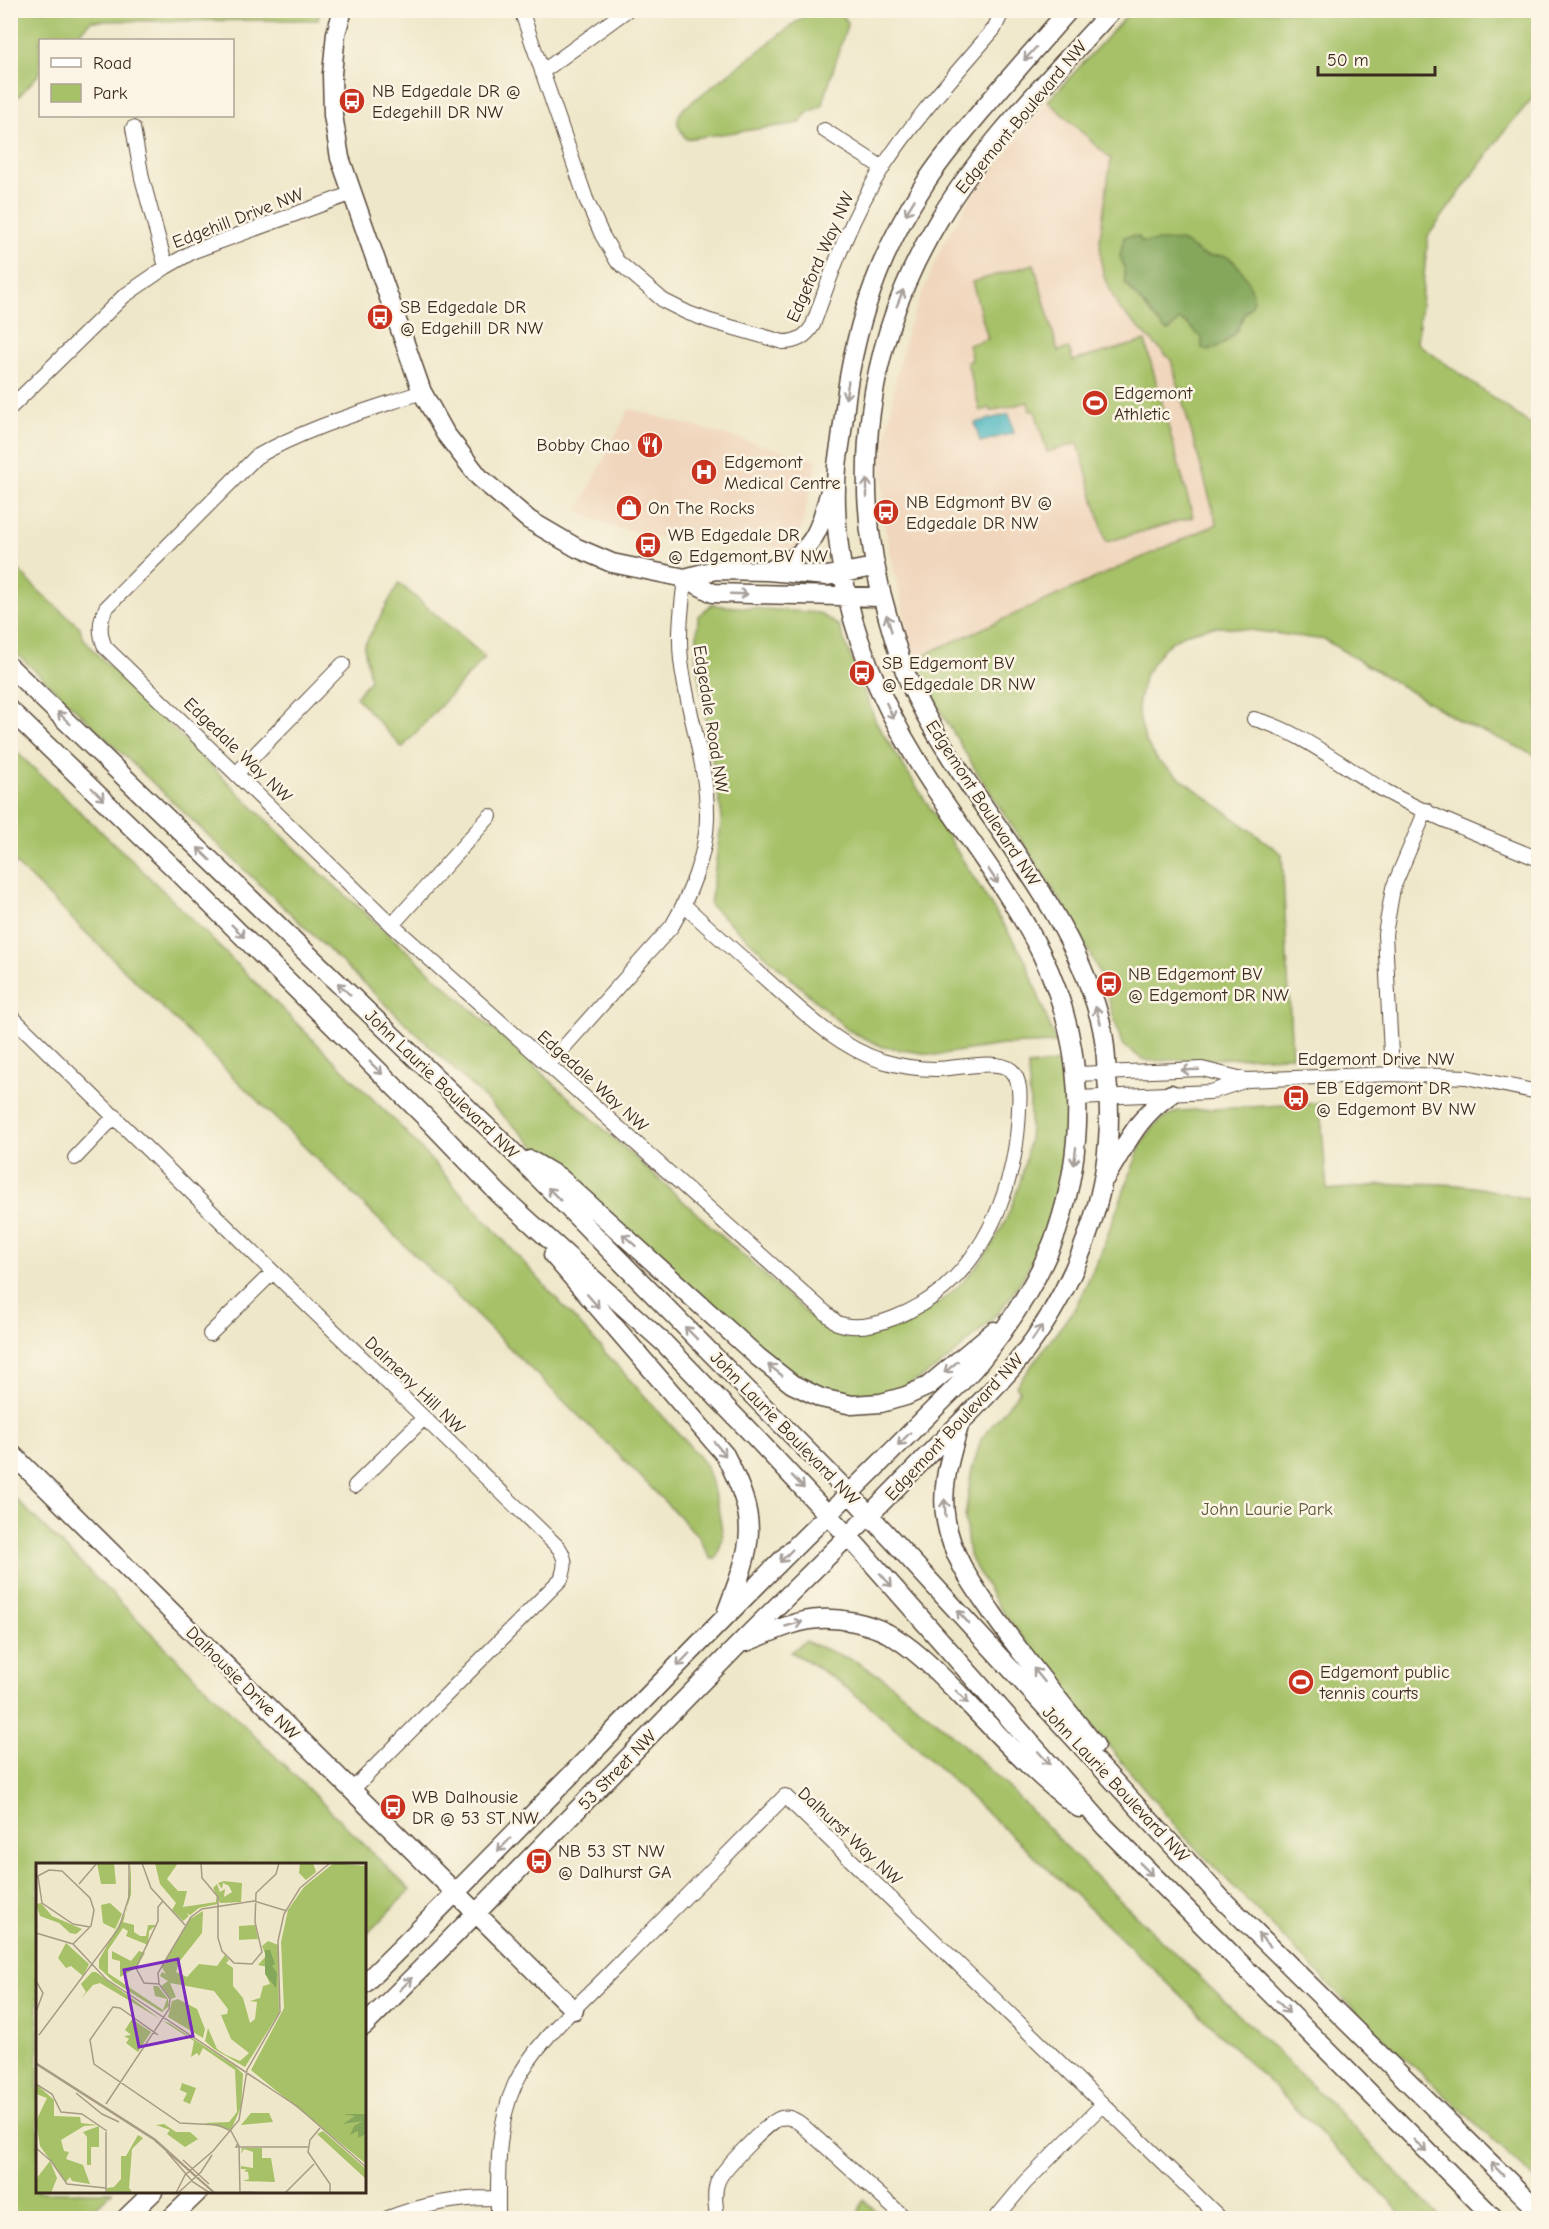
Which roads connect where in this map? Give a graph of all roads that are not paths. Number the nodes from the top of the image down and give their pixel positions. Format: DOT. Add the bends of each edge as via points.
graph roads {
  1 [pos="343,10"];
  2 [pos="521,10"];
  3 [pos="627,10"];
  4 [pos="1003,10"];
  5 [pos="1069,10"];
  6 [pos="1112,10"];
  7 [pos="543,72"];
  8 [pos="133,128"];
  9 [pos="824,130"];
  10 [pos="882,168"];
  11 [pos="353,194"];
  12 [pos="166,267"];
  13 [pos="422,392"];
  14 [pos="10,408"];
  15 [pos="837,465"];
  16 [pos="874,567"];
  17 [pos="767,571"];
  18 [pos="843,574"];
  19 [pos="685,578"];
  20 [pos="847,597"];
  21 [pos="881,597"];
  22 [pos="343,663"];
  23 [pos="10,667"];
  24 [pos="10,710"];
  25 [pos="1254,719"];
  26 [pos="236,774"];
  27 [pos="1426,810"];
  28 [pos="490,816"];
  29 [pos="1539,859"];
  30 [pos="684,905"];
  31 [pos="392,925"];
  32 [pos="10,1015"];
  33 [pos="548,1065"];
  34 [pos="1107,1073"];
  35 [pos="1077,1074"];
  36 [pos="1392,1074"];
  37 [pos="1247,1080"];
  38 [pos="1539,1092"];
  39 [pos="1171,1094"];
  40 [pos="1109,1097"];
  41 [pos="1078,1098"];
  42 [pos="115,1116"];
  43 [pos="507,1146"];
  44 [pos="75,1158"];
  45 [pos="1103,1182"];
  46 [pos="499,1194"];
  47 [pos="273,1272"];
  48 [pos="1012,1316"];
  49 [pos="210,1334"];
  50 [pos="424,1418"];
  51 [pos="960,1422"];
  52 [pos="10,1452"];
  53 [pos="355,1486"];
  54 [pos="850,1494"];
  55 [pos="828,1515"];
  56 [pos="869,1515"];
  57 [pos="848,1536"];
  58 [pos="724,1618"];
  59 [pos="739,1645"];
  60 [pos="352,1790"];
  61 [pos="1105,1827"];
  62 [pos="457,1893"];
  63 [pos="1222,1899"];
  64 [pos="476,1914"];
  65 [pos="366,1982"];
  66 [pos="573,2010"];
  67 [pos="366,2024"];
  68 [pos="1102,2105"];
  69 [pos="152,2193"];
  70 [pos="197,2193"];
  71 [pos="498,2198"];
  72 [pos="1539,2211"];
  73 [pos="126,2218"];
  74 [pos="171,2218"];
  75 [pos="388,2218"];
  76 [pos="498,2218"];
  77 [pos="717,2218"];
  78 [pos="905,2218"];
  79 [pos="996,2218"];
  80 [pos="1220,2218"];
  81 [pos="1494,2218"];
  1 -- 11 [label="main road" via="336,33 332,74 333,115 340,158"];
  2 -- 7 [label="street, Edgeford Way NW"];
  3 -- 7 [label="street"];
  4 -- 10 [label="street, Edgeford Way NW" via="994,29"];
  5 -- 15 [label="main road, Edgemont Boulevard NW, one-way" via="945,155 896,234 877,276 857,338"];
  16 -- 6 [label="main road, Edgemont Boulevard NW, one-way" via="866,438 878,368 899,299 954,195 992,144"];
  7 -- 10 [label="street, Edgeford Way NW" via="586,200 617,261 664,301 688,313 783,342 795,342 809,332 842,246"];
  8 -- 12 [label="street"];
  9 -- 10 [label="street"];
  11 -- 12 [label="street, Edgehill Drive NW" via="194,251"];
  11 -- 13 [label="main road"];
  12 -- 14 [label="street, Edgehill Drive NW" via="124,296"];
  13 -- 19 [label="main road" via="445,433 479,477 529,520 612,563"];
  13 -- 26 [label="street, Edgedale Way NW" via="313,430 256,457 106,608 101,618 105,647"];
  15 -- 17 [label="main road" via="812,541 793,560"];
  15 -- 18 [label="main road, Edgemont Boulevard NW"];
  16 -- 18 [label="main road"];
  16 -- 21 [label="main road, Edgemont Boulevard NW"];
  17 -- 18 [label="main road"];
  17 -- 19 [label="main road" via="715,570"];
  18 -- 20 [label="main road, Edgemont Boulevard NW"];
  19 -- 20 [label="main road, one-way" via="713,593"];
  19 -- 30 [label="street, Edgedale Road NW" via="681,656 704,778 707,820 704,847"];
  20 -- 21 [label="main road"];
  20 -- 35 [label="main road, Edgemont Boulevard NW, one-way" via="869,662 916,759 1022,918 1043,957 1062,1007"];
  34 -- 21 [label="main road, Edgemont Boulevard NW, one-way" via="1100,1018 1074,949 1010,843 937,736 901,663"];
  22 -- 26 [label="street"];
  43 -- 23 [label="main road, John Laurie Boulevard NW, one-way"];
  24 -- 46 [label="main road, John Laurie Boulevard NW, one-way" via="176,869"];
  25 -- 27 [label="street" via="1279,726 1387,792"];
  26 -- 31 [label="street, Edgedale Way NW"];
  27 -- 29 [label="street"];
  27 -- 36 [label="street" via="1393,888 1388,912"];
  28 -- 31 [label="street"];
  30 -- 33 [label="street, Edgedale Road NW" via="654,948"];
  30 -- 33 [label="street, Edgedale Way NW" via="840,1042 884,1061 914,1067 1001,1065 1013,1072 1020,1092 1013,1166 995,1216 973,1256 949,1283 912,1310 862,1326 837,1323"];
  31 -- 33 [label="street, Edgedale Way NW"];
  32 -- 42 [label="street, Dalmeny Hill NW"];
  34 -- 35 [label="street, Edgemont Drive NW"];
  37 -- 34 [label="street, Edgemont Drive NW, one-way" via="1202,1069"];
  34 -- 40 [label="main road, Edgemont Boulevard NW"];
  35 -- 41 [label="main road, Edgemont Boulevard NW"];
  36 -- 37 [label="street, Edgemont Drive NW"];
  36 -- 38 [label="street, Edgemont Drive NW" via="1466,1077"];
  37 -- 39 [label="street, Edgemont Drive NW" via="1211,1092"];
  39 -- 40 [label="street, Edgemont Drive NW"];
  39 -- 45 [label="main road" via="1143,1117"];
  40 -- 41 [label="street, Edgemont Drive NW"];
  40 -- 45 [label="main road, Edgemont Boulevard NW"];
  41 -- 48 [label="main road, Edgemont Boulevard NW, one-way" via="1075,1159 1057,1229"];
  42 -- 44 [label="street"];
  42 -- 47 [label="street, Dalmeny Hill NW"];
  48 -- 43 [label="main road, one-way" via="927,1386 906,1396 852,1405 821,1398 792,1384 758,1357 559,1177"];
  54 -- 43 [label="main road, John Laurie Boulevard NW, one-way"];
  51 -- 45 [label="main road, Edgemont Boulevard NW, one-way" via="1016,1364 1052,1312 1078,1260"];
  46 -- 55 [label="main road, John Laurie Boulevard NW, one-way" via="664,1343"];
  46 -- 58 [label="main road, one-way" via="725,1455 739,1482 750,1529 744,1565"];
  47 -- 49 [label="street"];
  47 -- 50 [label="street, Dalmeny Hill NW"];
  48 -- 54 [label="main road, Edgemont Boulevard NW, one-way" via="984,1357"];
  50 -- 53 [label="street"];
  50 -- 60 [label="street, Dalmeny Hill NW" via="559,1548 566,1562 565,1570 561,1579"];
  51 -- 56 [label="main road, Edgemont Boulevard NW"];
  63 -- 51 [label="main road, one-way" via="1210,1875 1123,1778 1012,1642 968,1577 950,1540 945,1519 948,1467"];
  52 -- 60 [label="main road, Dalhousie Drive NW"];
  54 -- 55 [label="main road, 53 Street NW"];
  54 -- 56 [label="main road, John Laurie Boulevard NW"];
  55 -- 57 [label="main road, John Laurie Boulevard NW"];
  55 -- 58 [label="main road, 53 Street NW, one-way"];
  56 -- 57 [label="main road, 53 Street NW"];
  63 -- 56 [label="main road, John Laurie Boulevard NW, one-way"];
  57 -- 59 [label="main road, 53 Street NW"];
  57 -- 61 [label="main road, John Laurie Boulevard NW, one-way"];
  58 -- 62 [label="main road, 53 Street NW, one-way"];
  59 -- 61 [label="main road, one-way" via="789,1625 820,1619 846,1621 887,1633 936,1670 1051,1788"];
  59 -- 64 [label="main road, 53 Street NW"];
  60 -- 62 [label="main road, Dalhousie Drive NW"];
  61 -- 81 [label="main road, John Laurie Boulevard NW, one-way"];
  62 -- 64 [label="main road, Dalhousie Drive NW"];
  62 -- 65 [label="main road, 53 Street NW"];
  72 -- 63 [label="main road, John Laurie Boulevard NW, one-way"];
  64 -- 66 [label="main road, Dalhousie Drive NW"];
  67 -- 64 [label="main road, 53 Street NW, one-way"];
  66 -- 68 [label="street, Dalhurst Way NW" via="785,1796"];
  66 -- 71 [label="street, Dalhurst Way NW" via="532,2056 509,2099 501,2131"];
  68 -- 79 [label="street" via="1024,2183"];
  68 -- 80 [label="street, Dalhurst Way NW"];
  69 -- 73 [label="main road"];
  70 -- 74 [label="main road"];
  71 -- 75 [label="street" via="437,2202"];
  71 -- 76 [label="street, Dalhurst Way NW"];
  77 -- 78 [label="street" via="715,2194 722,2172 775,2121 792,2118"];
}
